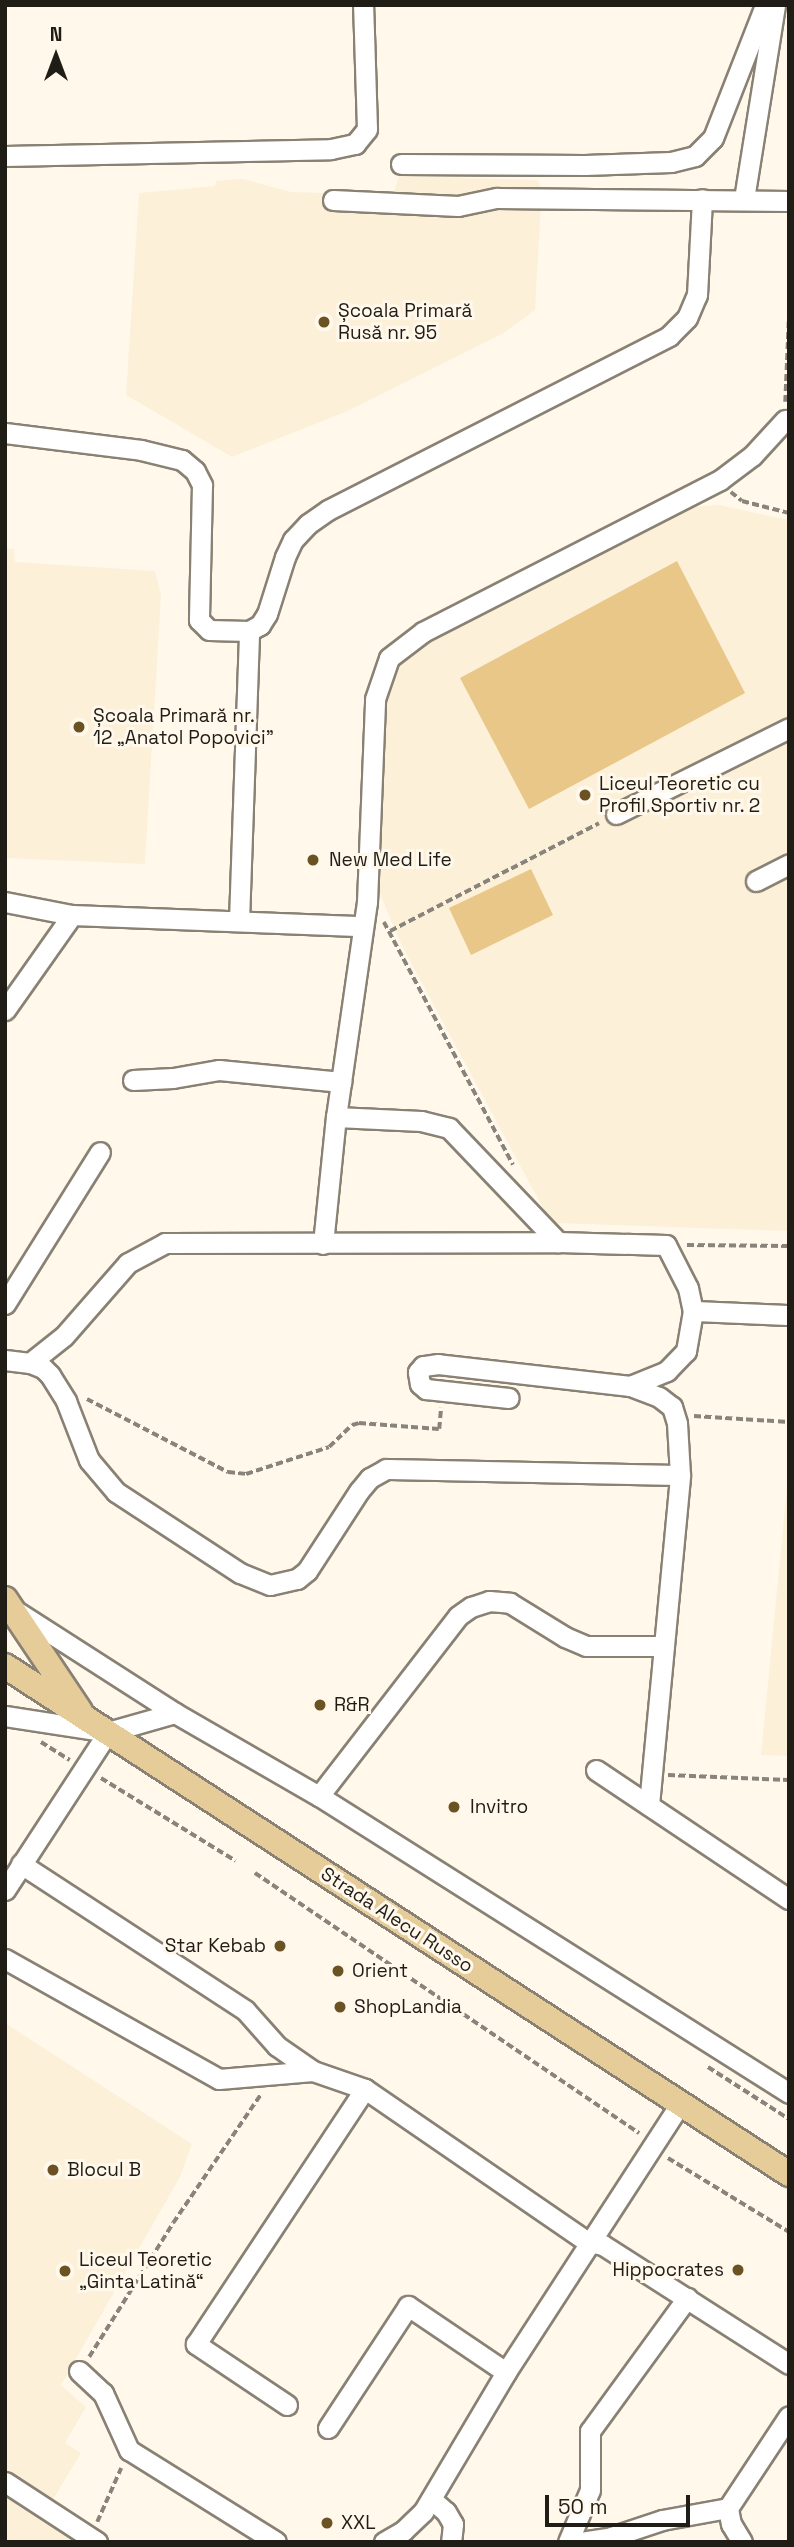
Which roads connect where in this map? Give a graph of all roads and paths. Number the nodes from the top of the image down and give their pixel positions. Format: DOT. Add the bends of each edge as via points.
graph roads {
  1 [pos="363,5"];
  2 [pos="765,5"];
  3 [pos="775,5"];
  4 [pos="5,156"];
  5 [pos="401,164"];
  6 [pos="585,165"];
  7 [pos="564,198"];
  8 [pos="702,199"];
  9 [pos="744,199"];
  10 [pos="333,200"];
  11 [pos="789,201"];
  12 [pos="789,310"];
  13 [pos="785,420"];
  14 [pos="5,433"];
  15 [pos="720,480"];
  16 [pos="789,513"];
  17 [pos="249,631"];
  18 [pos="789,728"];
  19 [pos="616,814"];
  20 [pos="789,864"];
  21 [pos="756,881"];
  22 [pos="5,902"];
  23 [pos="367,902"];
  24 [pos="72,915"];
  25 [pos="239,921"];
  26 [pos="363,926"];
  27 [pos="390,931"];
  28 [pos="5,1010"];
  29 [pos="133,1080"];
  30 [pos="341,1082"];
  31 [pos="336,1117"];
  32 [pos="100,1152"];
  33 [pos="514,1167"];
  34 [pos="558,1242"];
  35 [pos="323,1244"];
  36 [pos="666,1245"];
  37 [pos="789,1246"];
  38 [pos="5,1304"];
  39 [pos="693,1311"];
  40 [pos="789,1315"];
  41 [pos="5,1360"];
  42 [pos="30,1363"];
  43 [pos="630,1386"];
  44 [pos="59,1388"];
  45 [pos="443,1392"];
  46 [pos="509,1398"];
  47 [pos="674,1415"];
  48 [pos="789,1422"];
  49 [pos="680,1475"];
  50 [pos="9,1604"];
  51 [pos="664,1646"];
  52 [pos="5,1667"];
  53 [pos="175,1713"];
  54 [pos="5,1716"];
  55 [pos="85,1717"];
  56 [pos="108,1732"];
  57 [pos="34,1737"];
  58 [pos="84,1769"];
  59 [pos="596,1770"];
  60 [pos="650,1774"];
  61 [pos="789,1780"];
  62 [pos="319,1796"];
  63 [pos="649,1805"];
  64 [pos="236,1861"];
  65 [pos="21,1864"];
  66 [pos="255,1873"];
  67 [pos="5,1890"];
  68 [pos="789,1899"];
  69 [pos="5,1959"];
  70 [pos="313,2071"];
  71 [pos="274,2074"];
  72 [pos="365,2089"];
  73 [pos="789,2093"];
  74 [pos="680,2104"];
  75 [pos="650,2148"];
  76 [pos="789,2174"];
  77 [pos="789,2231"];
  78 [pos="588,2242"];
  79 [pos="687,2298"];
  80 [pos="789,2364"];
  81 [pos="79,2371"];
  82 [pos="506,2372"];
  83 [pos="287,2405"];
  84 [pos="789,2416"];
  85 [pos="328,2428"];
  86 [pos="129,2451"];
  87 [pos="5,2482"];
  88 [pos="431,2499"];
  89 [pos="728,2508"];
  90 [pos="94,2539"];
  91 [pos="276,2542"];
  92 [pos="384,2542"];
  93 [pos="451,2542"];
  94 [pos="568,2542"];
  95 [pos="581,2542"];
  96 [pos="742,2542"];
  1 -- 4 [label="street" via="367,129 355,144 331,149"];
  2 -- 6 [label="street" via="706,148 685,161"];
  3 -- 9 [label="street"];
  5 -- 6 [label="street"];
  6 -- 7 [label="street" via="581,188"];
  7 -- 8 [label="street"];
  7 -- 10 [label="street" via="497,198 458,205"];
  8 -- 9 [label="street"];
  8 -- 17 [label="street" via="697,295 687,318 669,336 307,524 285,557 267,614"];
  9 -- 11 [label="street"];
  12 -- 13 [label="path"];
  13 -- 15 [label="street" via="752,456"];
  14 -- 17 [label="street" via="141,450 182,460 202,485 199,620 209,630"];
  15 -- 16 [label="path" via="742,501"];
  15 -- 23 [label="street" via="423,632 389,658 375,699"];
  17 -- 25 [label="street"];
  18 -- 19 [label="street"];
  19 -- 27 [label="path"];
  20 -- 21 [label="street"];
  22 -- 24 [label="street"];
  23 -- 26 [label="street"];
  23 -- 27 [label="path"];
  24 -- 25 [label="street"];
  24 -- 28 [label="street"];
  25 -- 26 [label="street"];
  26 -- 30 [label="street"];
  27 -- 33 [label="path"];
  29 -- 30 [label="street" via="219,1069"];
  30 -- 31 [label="street"];
  31 -- 34 [label="street" via="421,1121 449,1128"];
  31 -- 35 [label="street"];
  32 -- 38 [label="street"];
  34 -- 35 [label="street"];
  34 -- 36 [label="street"];
  35 -- 42 [label="street" via="165,1244 128,1263 64,1336"];
  36 -- 37 [label="path"];
  36 -- 39 [label="street" via="688,1288"];
  39 -- 40 [label="street"];
  39 -- 43 [label="street" via="685,1352 667,1371"];
  41 -- 42 [label="street"];
  42 -- 44 [label="street" via="43,1368"];
  43 -- 45 [label="street" via="423,1366 418,1372 421,1384"];
  43 -- 47 [label="street" via="659,1397 672,1407"];
  44 -- 45 [label="path" via="228,1472 246,1474 328,1447 359,1423 439,1429"];
  44 -- 49 [label="street" via="85,1451 116,1492 240,1573 270,1585 297,1579 307,1571 359,1492 370,1478 386,1469"];
  45 -- 46 [label="street"];
  47 -- 48 [label="path"];
  47 -- 49 [label="street"];
  49 -- 51 [label="street"];
  50 -- 53 [label="street"];
  50 -- 55 [label="main road"];
  51 -- 60 [label="street"];
  51 -- 62 [label="street" via="586,1646 510,1603 489,1601 471,1607 458,1616"];
  52 -- 55 [label="main road, Strada Alecu Russo"];
  53 -- 56 [label="street"];
  53 -- 62 [label="street"];
  54 -- 56 [label="street"];
  55 -- 56 [label="main road, Strada Alecu Russo"];
  56 -- 58 [label="street"];
  56 -- 74 [label="main road, Strada Alecu Russo"];
  57 -- 58 [label="path"];
  58 -- 64 [label="path"];
  58 -- 65 [label="street"];
  59 -- 63 [label="street"];
  60 -- 61 [label="path"];
  60 -- 63 [label="street"];
  62 -- 73 [label="street"];
  63 -- 68 [label="street"];
  65 -- 67 [label="street"];
  65 -- 70 [label="street" via="245,2010 277,2046"];
  66 -- 75 [label="path" via="646,2138"];
  69 -- 71 [label="street" via="219,2079"];
  70 -- 71 [label="street"];
  70 -- 72 [label="street"];
  71 -- 81 [label="path"];
  72 -- 78 [label="street"];
  72 -- 83 [label="street" via="196,2344"];
  74 -- 75 [label="street"];
  74 -- 76 [label="main road, Strada Alecu Russo"];
  75 -- 77 [label="path"];
  75 -- 78 [label="street"];
  78 -- 79 [label="street" via="604,2245"];
  78 -- 82 [label="street"];
  79 -- 80 [label="street"];
  79 -- 94 [label="street" via="590,2431 590,2490"];
  81 -- 86 [label="street" via="103,2393"];
  82 -- 85 [label="street" via="408,2306"];
  82 -- 88 [label="street"];
  84 -- 89 [label="street"];
  86 -- 90 [label="path"];
  86 -- 91 [label="street"];
  87 -- 90 [label="street"];
  88 -- 92 [label="street" via="414,2523"];
  88 -- 93 [label="street" via="453,2524"];
  89 -- 95 [label="street"];
  89 -- 96 [label="street"];
}
